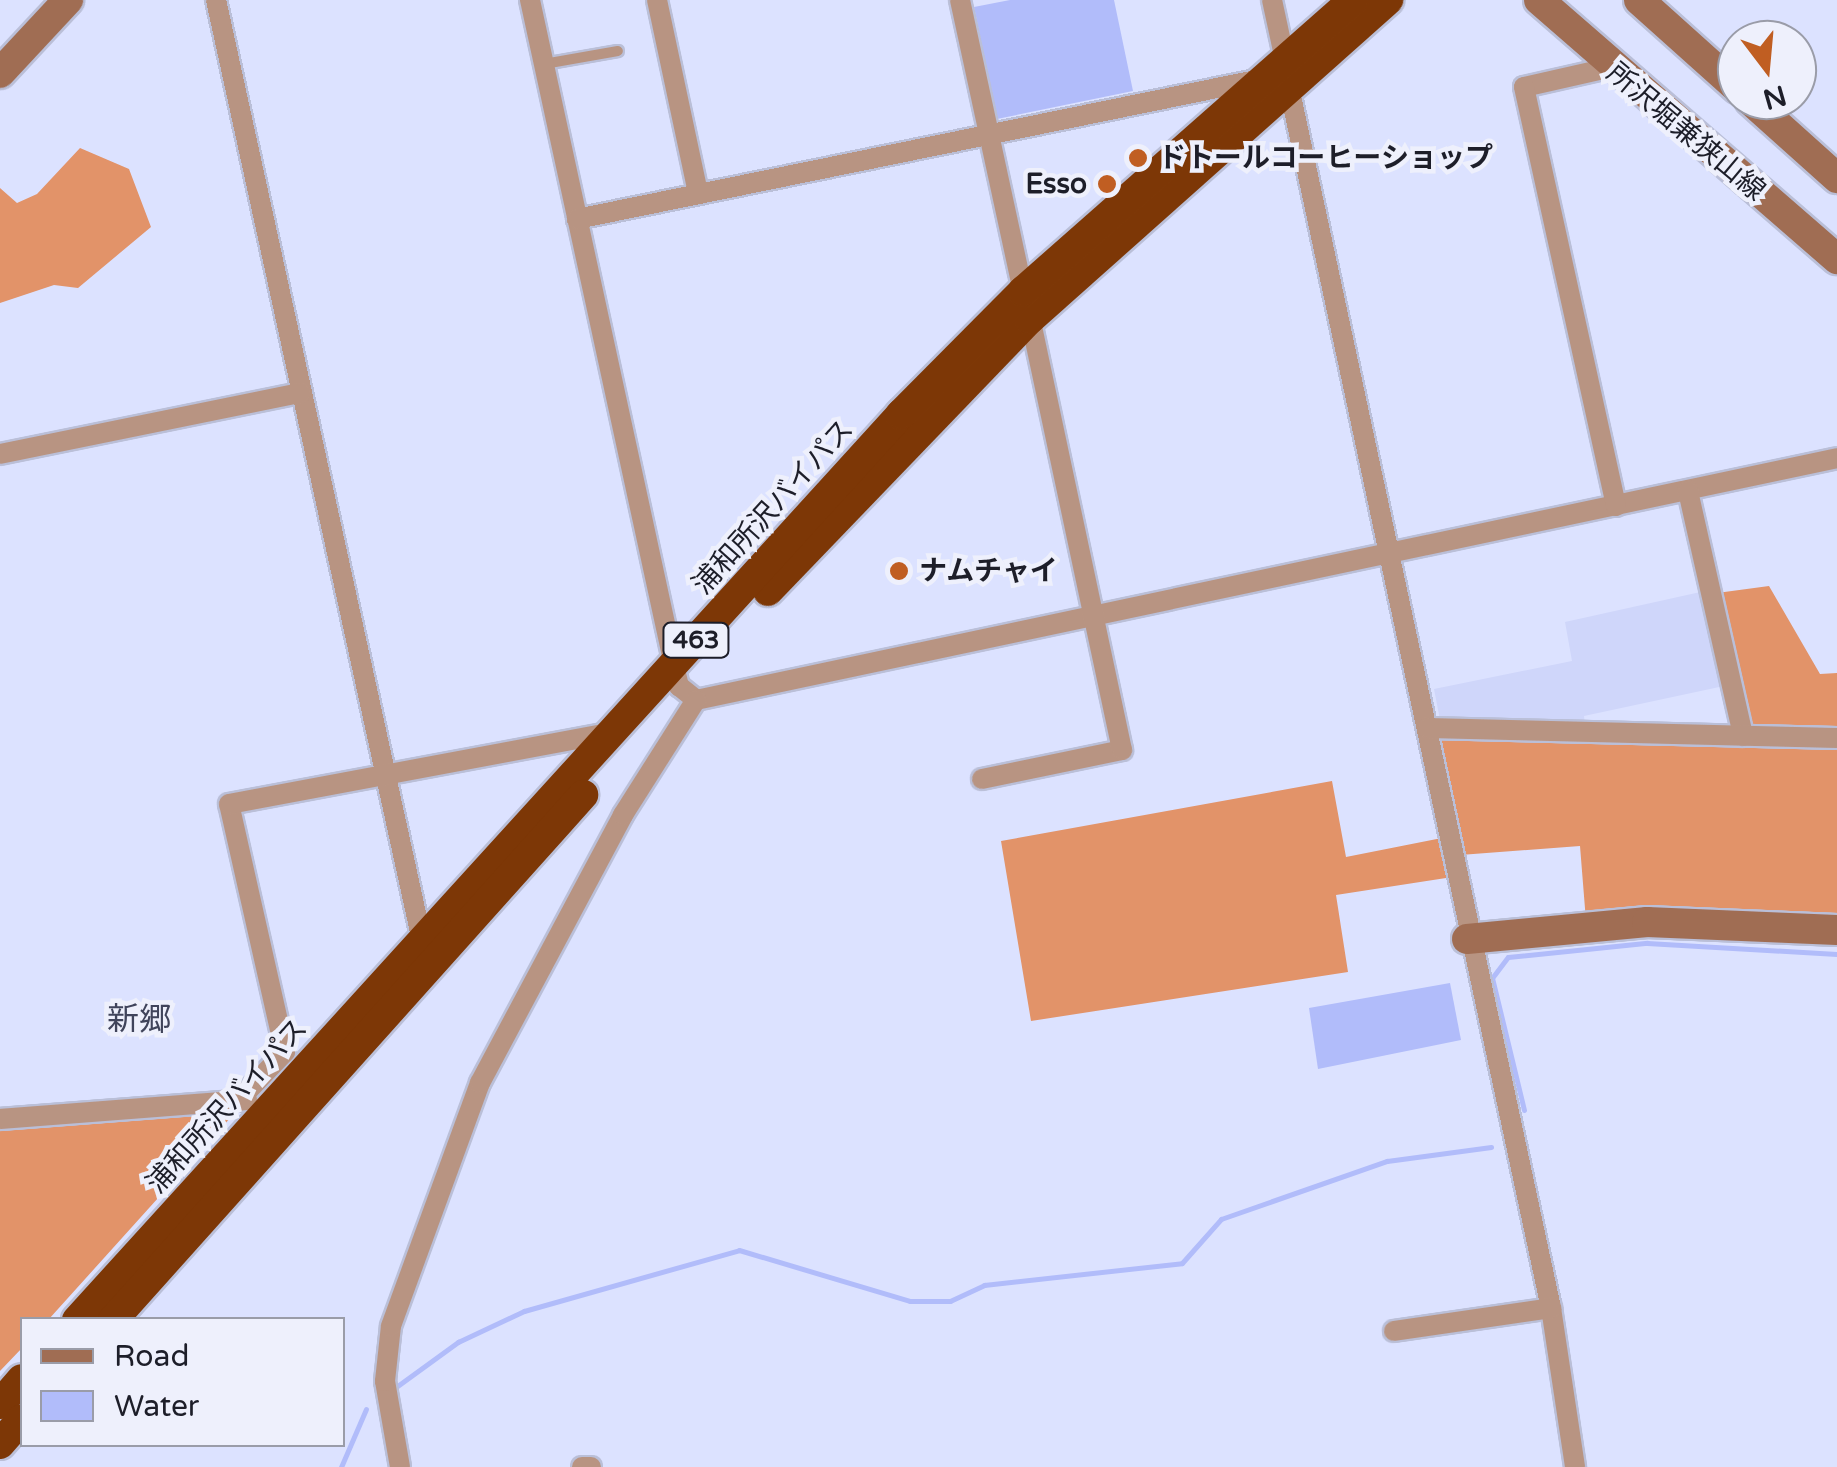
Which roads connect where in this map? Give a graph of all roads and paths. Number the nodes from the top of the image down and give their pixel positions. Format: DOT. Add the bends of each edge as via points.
graph roads {
  1 [pos="68,0"];
  2 [pos="216,0"];
  3 [pos="530,0"];
  4 [pos="657,0"];
  5 [pos="960,0"];
  6 [pos="1272,0"];
  7 [pos="1353,0"];
  8 [pos="1388,0"];
  9 [pos="1539,0"];
  10 [pos="1644,2"];
  11 [pos="618,51"];
  12 [pos="3,63"];
  13 [pos="544,64"];
  14 [pos="1608,68"];
  15 [pos="1717,70"];
  16 [pos="1279,75"];
  17 [pos="1772,120"];
  18 [pos="988,131"];
  19 [pos="1837,178"];
  20 [pos="698,193"];
  21 [pos="577,219"];
  22 [pos="1837,259"];
  23 [pos="1026,305"];
  24 [pos="300,393"];
  25 [pos="0,454"];
  26 [pos="1837,458"];
  27 [pos="1688,490"];
  28 [pos="1616,506"];
  29 [pos="1392,553"];
  30 [pos="1094,617"];
  31 [pos="683,684"];
  32 [pos="1428,728"];
  33 [pos="614,732"];
  34 [pos="1743,736"];
  35 [pos="1837,738"];
  36 [pos="383,772"];
  37 [pos="982,778"];
  38 [pos="1837,930"];
  39 [pos="1467,940"];
  40 [pos="422,941"];
  41 [pos="278,1097"];
  42 [pos="238,1101"];
  43 [pos="0,1119"];
  44 [pos="1550,1308"];
  45 [pos="80,1317"];
  46 [pos="116,1317"];
  47 [pos="1394,1331"];
  48 [pos="20,1381"];
  49 [pos="0,1404"];
  50 [pos="400,1467"];
  51 [pos="582,1467"];
  52 [pos="591,1467"];
  53 [pos="1576,1467"];
  1 -- 12 [label="main road"];
  2 -- 24 [label="street"];
  3 -- 13 [label="street"];
  4 -- 20 [label="street"];
  5 -- 18 [label="street"];
  6 -- 16 [label="street"];
  7 -- 16 [label="highway, 浦和所沢バイパス / 463"];
  8 -- 16 [label="highway, 浦和所沢バイパス / 463"];
  9 -- 14 [label="main road, 所沢堀兼狭山線"];
  10 -- 15 [label="main road"];
  11 -- 13 [label="lane"];
  13 -- 21 [label="street"];
  14 -- 22 [label="main road, 所沢堀兼狭山線"];
  14 -- 28 [label="street" via="1524,87"];
  16 -- 18 [label="street"];
  16 -- 23 [label="highway, 浦和所沢バイパス / 463"];
  16 -- 29 [label="street"];
  17 -- 19 [label="main road"];
  18 -- 20 [label="street"];
  18 -- 23 [label="street"];
  20 -- 21 [label="street"];
  21 -- 31 [label="street"];
  23 -- 30 [label="street"];
  23 -- 31 [label="highway, 浦和所沢バイパス / 463"];
  24 -- 25 [label="street"];
  24 -- 36 [label="street"];
  26 -- 27 [label="street"];
  27 -- 28 [label="street"];
  27 -- 34 [label="street"];
  28 -- 29 [label="street"];
  29 -- 30 [label="street"];
  29 -- 32 [label="street"];
  30 -- 31 [label="street"];
  30 -- 37 [label="street" via="1122,750"];
  31 -- 33 [label="highway, 浦和所沢バイパス / 463"];
  31 -- 46 [label="highway, 浦和所沢バイパス / 463"];
  31 -- 50 [label="street" via="622,815 480,1083 391,1326 386,1381"];
  32 -- 34 [label="street"];
  32 -- 39 [label="street"];
  33 -- 36 [label="street"];
  33 -- 40 [label="highway, 浦和所沢バイパス / 463"];
  34 -- 35 [label="street"];
  36 -- 40 [label="street"];
  36 -- 42 [label="street" via="229,804 285,1052"];
  38 -- 39 [label="main road" via="1647,922"];
  39 -- 44 [label="street"];
  40 -- 41 [label="highway, 浦和所沢バイパス / 463"];
  41 -- 42 [label="street"];
  41 -- 45 [label="highway, 浦和所沢バイパス / 463"];
  42 -- 43 [label="street"];
  44 -- 47 [label="street"];
  44 -- 53 [label="street"];
  48 -- 49 [label="highway"];
  51 -- 52 [label="street"];
}
